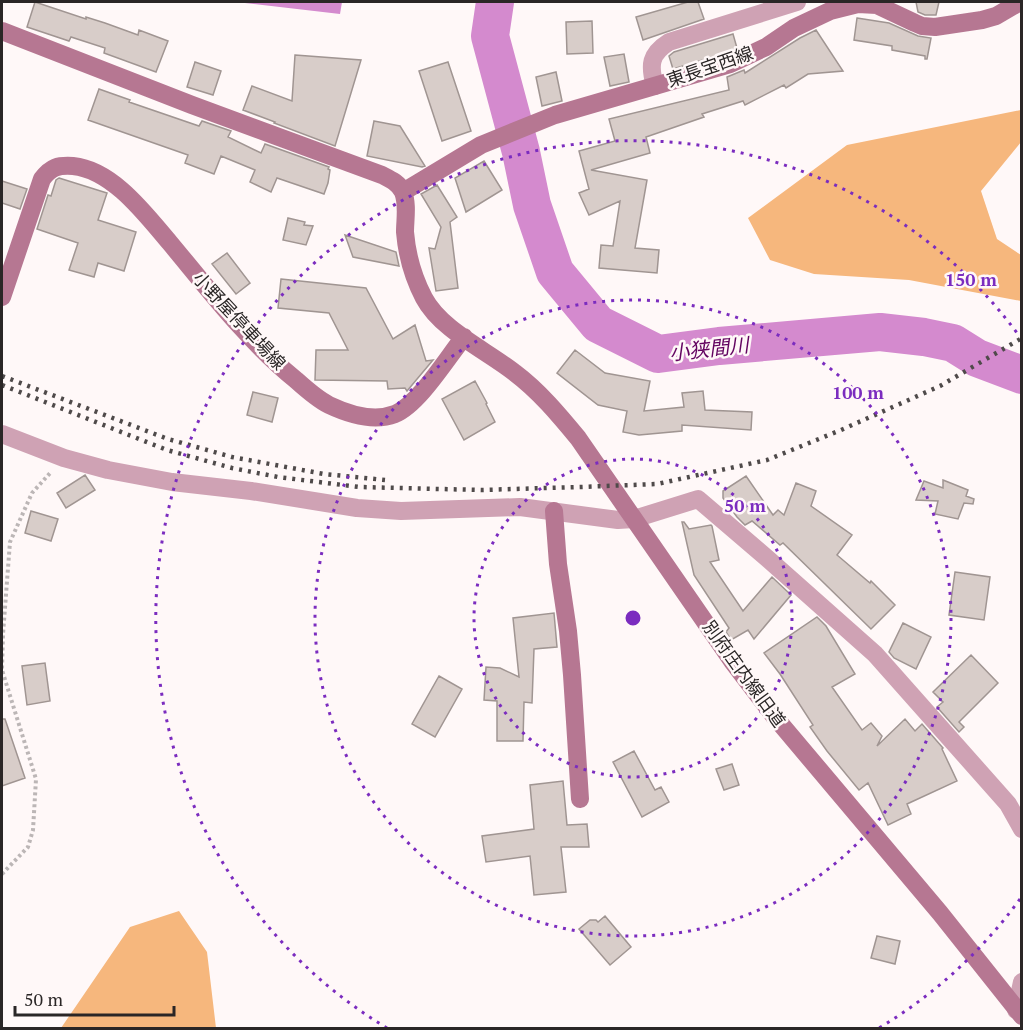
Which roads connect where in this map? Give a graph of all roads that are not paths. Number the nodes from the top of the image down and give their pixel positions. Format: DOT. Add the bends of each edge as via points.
graph roads {
  1 [pos="797,2"];
  2 [pos="1020,2"];
  3 [pos="2,31"];
  4 [pos="655,86"];
  5 [pos="403,192"];
  6 [pos="2,297"];
  7 [pos="464,337"];
  8 [pos="2,434"];
  9 [pos="554,511"];
  10 [pos="634,519"];
  11 [pos="580,799"];
  12 [pos="1022,829"];
  13 [pos="1022,982"];
  14 [pos="1019,1013"];
  1 -- 4 [label="street" via="669,42 653,59"];
  2 -- 4 [label="main road, 東長宝西線" via="996,16 935,27 922,26 877,5 846,6 830,10 730,64"];
  3 -- 5 [label="main road" via="382,175 398,184"];
  4 -- 5 [label="main road, 東長宝西線" via="546,119 481,145"];
  5 -- 7 [label="main road" via="406,245 414,277 435,315"];
  6 -- 7 [label="main road, 小野屋停車場線" via="42,179 57,166 69,166 89,170 119,188 264,352 328,404 357,415 393,415 420,394"];
  7 -- 10 [label="main road, 別府庄内線旧道" via="544,398 578,438"];
  8 -- 9 [label="street" via="108,470 357,508 400,511 520,507"];
  9 -- 10 [label="street"];
  9 -- 11 [label="main road" via="572,675"];
  10 -- 12 [label="street" via="698,499 875,654 1008,804"];
  10 -- 14 [label="main road, 別府庄内線旧道" via="774,716"];
  13 -- 14 [label="street"];
}
